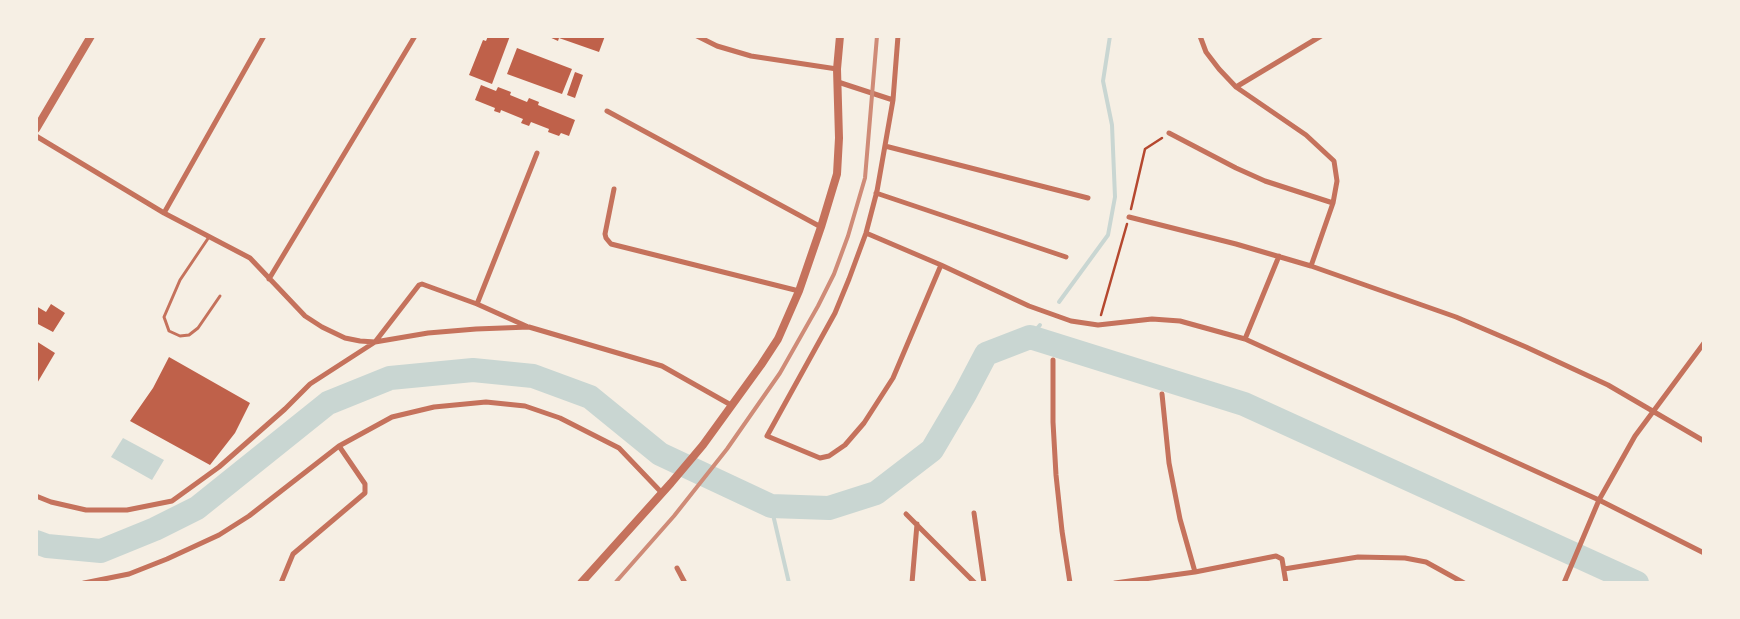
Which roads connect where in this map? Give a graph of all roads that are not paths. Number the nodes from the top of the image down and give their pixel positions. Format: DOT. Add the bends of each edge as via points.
graph roads {
  1 [pos="90,36"];
  2 [pos="264,36"];
  3 [pos="415,36"];
  4 [pos="698,36"];
  5 [pos="840,36"];
  6 [pos="898,36"];
  7 [pos="1200,36"];
  8 [pos="1321,36"];
  9 [pos="837,69"];
  10 [pos="838,82"];
  11 [pos="1236,86"];
  12 [pos="893,100"];
  13 [pos="607,111"];
  14 [pos="39,117"];
  15 [pos="36,129"];
  16 [pos="1169,133"];
  17 [pos="36,136"];
  18 [pos="885,146"];
  19 [pos="537,153"];
  20 [pos="614,189"];
  21 [pos="876,193"];
  22 [pos="1088,198"];
  23 [pos="1333,203"];
  24 [pos="164,214"];
  25 [pos="1129,217"];
  26 [pos="821,227"];
  27 [pos="866,234"];
  28 [pos="209,237"];
  29 [pos="1280,256"];
  30 [pos="1066,257"];
  31 [pos="941,264"];
  32 [pos="1311,266"];
  33 [pos="269,279"];
  34 [pos="799,290"];
  35 [pos="220,296"];
  36 [pos="477,304"];
  37 [pos="529,327"];
  38 [pos="1246,339"];
  39 [pos="374,342"];
  40 [pos="1704,343"];
  41 [pos="1053,360"];
  42 [pos="1162,394"];
  43 [pos="730,405"];
  44 [pos="1654,411"];
  45 [pos="1704,441"];
  46 [pos="339,446"];
  47 [pos="662,493"];
  48 [pos="36,496"];
  49 [pos="1599,500"];
  50 [pos="974,513"];
  51 [pos="906,514"];
  52 [pos="917,524"];
  53 [pos="1703,551"];
  54 [pos="677,568"];
  55 [pos="1284,569"];
  56 [pos="1195,572"];
  57 [pos="587,579"];
  58 [pos="84,583"];
  59 [pos="281,583"];
  60 [pos="581,583"];
  61 [pos="685,583"];
  62 [pos="912,583"];
  63 [pos="975,583"];
  64 [pos="984,583"];
  65 [pos="1070,583"];
  66 [pos="1115,583"];
  67 [pos="1286,583"];
  68 [pos="1464,583"];
  69 [pos="1564,583"];
  1 -- 14 [label="street"];
  2 -- 24 [label="street"];
  3 -- 33 [label="street"];
  4 -- 9 [label="street" via="717,46 751,56"];
  5 -- 9 [label="street"];
  6 -- 12 [label="street"];
  7 -- 11 [label="street" via="1206,52"];
  8 -- 11 [label="street"];
  9 -- 10 [label="street"];
  10 -- 12 [label="street"];
  10 -- 26 [label="street" via="838,160"];
  11 -- 23 [label="street" via="1306,135 1334,161 1337,181"];
  12 -- 18 [label="street"];
  13 -- 26 [label="street"];
  14 -- 15 [label="street"];
  16 -- 23 [label="street" via="1265,181"];
  17 -- 24 [label="street"];
  18 -- 21 [label="street"];
  18 -- 22 [label="street"];
  19 -- 36 [label="street"];
  20 -- 34 [label="street" via="605,234 611,244"];
  21 -- 27 [label="street"];
  21 -- 30 [label="street"];
  23 -- 32 [label="street"];
  24 -- 28 [label="street"];
  25 -- 29 [label="street"];
  26 -- 34 [label="street"];
  27 -- 31 [label="street"];
  27 -- 31 [label="street" via="834,313 767,436 820,458 829,456 845,444 864,423 892,378"];
  28 -- 33 [label="street" via="250,258"];
  28 -- 35 [label="lane" via="180,280 164,317 169,331 180,336 188,335 198,328"];
  29 -- 32 [label="street"];
  29 -- 38 [label="street"];
  31 -- 38 [label="street" via="1029,306 1071,321 1098,325 1152,319 1180,321"];
  32 -- 44 [label="street" via="1456,317 1608,385"];
  33 -- 39 [label="street" via="305,316 322,327 345,338"];
  34 -- 43 [label="street" via="778,339"];
  36 -- 37 [label="street"];
  36 -- 39 [label="street" via="419,285"];
  37 -- 39 [label="street" via="428,333"];
  37 -- 43 [label="street" via="662,366"];
  38 -- 49 [label="street"];
  39 -- 48 [label="street" via="310,384 219,467 172,501 127,510 86,510"];
  40 -- 44 [label="street"];
  41 -- 65 [label="street" via="1056,475"];
  42 -- 56 [label="street" via="1169,463"];
  43 -- 47 [label="street"];
  44 -- 45 [label="street"];
  44 -- 49 [label="street" via="1635,436"];
  46 -- 47 [label="street" via="392,418 434,407 486,402 526,406 560,418 619,448"];
  46 -- 58 [label="street" via="249,516 219,535 129,574"];
  46 -- 59 [label="street" via="365,484 365,494 293,554"];
  47 -- 57 [label="street"];
  49 -- 53 [label="street"];
  49 -- 69 [label="street"];
  50 -- 64 [label="street"];
  51 -- 52 [label="street"];
  52 -- 62 [label="street"];
  52 -- 63 [label="street"];
  54 -- 61 [label="street"];
  55 -- 56 [label="street" via="1282,559 1276,556"];
  55 -- 67 [label="street"];
  55 -- 68 [label="street" via="1358,557 1405,558 1426,562"];
  56 -- 66 [label="street"];
  57 -- 60 [label="street"];
}
